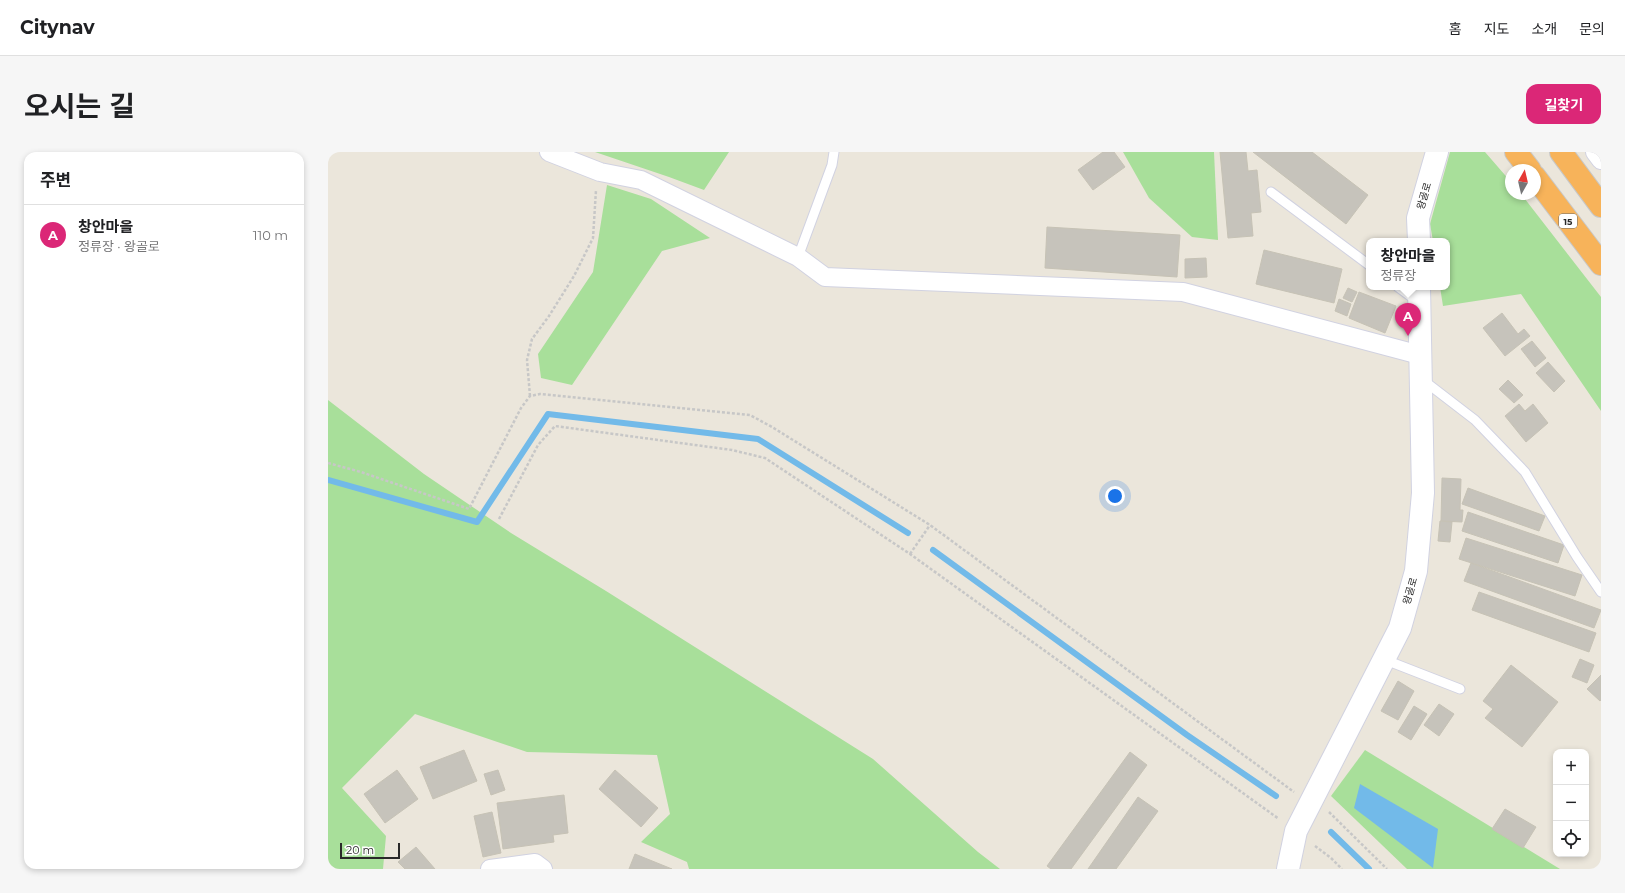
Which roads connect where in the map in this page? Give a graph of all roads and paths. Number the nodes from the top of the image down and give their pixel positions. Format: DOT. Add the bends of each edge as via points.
graph roads {
  1 [pos="549,152"];
  2 [pos="834,152"];
  3 [pos="1437,152"];
  4 [pos="1516,152"];
  5 [pos="1561,152"];
  6 [pos="1595,152"];
  7 [pos="1601,160"];
  8 [pos="1525,164"];
  9 [pos="600,172"];
  10 [pos="1541,185"];
  11 [pos="1271,192"];
  12 [pos="1601,206"];
  13 [pos="1419,238"];
  14 [pos="798,257"];
  15 [pos="1366,263"];
  16 [pos="1601,264"];
  17 [pos="1406,290"];
  18 [pos="1419,295"];
  19 [pos="1420,355"];
  20 [pos="1421,378"];
  21 [pos="530,396"];
  22 [pos="328,463"];
  23 [pos="500,519"];
  24 [pos="930,525"];
  25 [pos="910,554"];
  26 [pos="1601,592"];
  27 [pos="1383,659"];
  28 [pos="1460,690"];
  29 [pos="1310,804"];
  30 [pos="1296,832"];
  31 [pos="490,869"];
  32 [pos="543,869"];
  33 [pos="1288,869"];
  34 [pos="1342,869"];
  35 [pos="1387,869"];
  1 -- 9 [label="street"];
  2 -- 14 [label="lane" via="832,165"];
  3 -- 13 [label="main road, 왕골로" via="1418,218"];
  4 -- 8 [label="highway"];
  5 -- 12 [label="highway"];
  6 -- 7 [label="street"];
  9 -- 14 [label="street" via="641,180"];
  9 -- 21 [label="path" via="595,191 593,238 574,276 532,339 527,360"];
  10 -- 16 [label="highway, 15"];
  11 -- 15 [label="lane"];
  14 -- 19 [label="street" via="825,276 1183,292"];
  17 -- 18 [label="lane"];
  18 -- 19 [label="main road, 왕골로"];
  19 -- 20 [label="main road, 왕골로"];
  20 -- 26 [label="lane" via="1475,420 1525,472"];
  20 -- 27 [label="main road, 왕골로" via="1423,493 1416,571 1400,628"];
  21 -- 22 [label="path" via="521,408 469,509"];
  21 -- 24 [label="path" via="540,394 750,415 772,426"];
  23 -- 25 [label="path" via="538,445 555,426 732,450 765,458"];
  24 -- 25 [label="path"];
  24 -- 29 [label="path"];
  25 -- 30 [label="path"];
  27 -- 28 [label="lane"];
  27 -- 29 [label="main road, 왕골로"];
  29 -- 30 [label="main road, 왕골로"];
  29 -- 35 [label="path" via="1332,813"];
  30 -- 33 [label="main road, 왕골로"];
  30 -- 34 [label="path"];
  31 -- 32 [label="street" via="535,863"];
}
